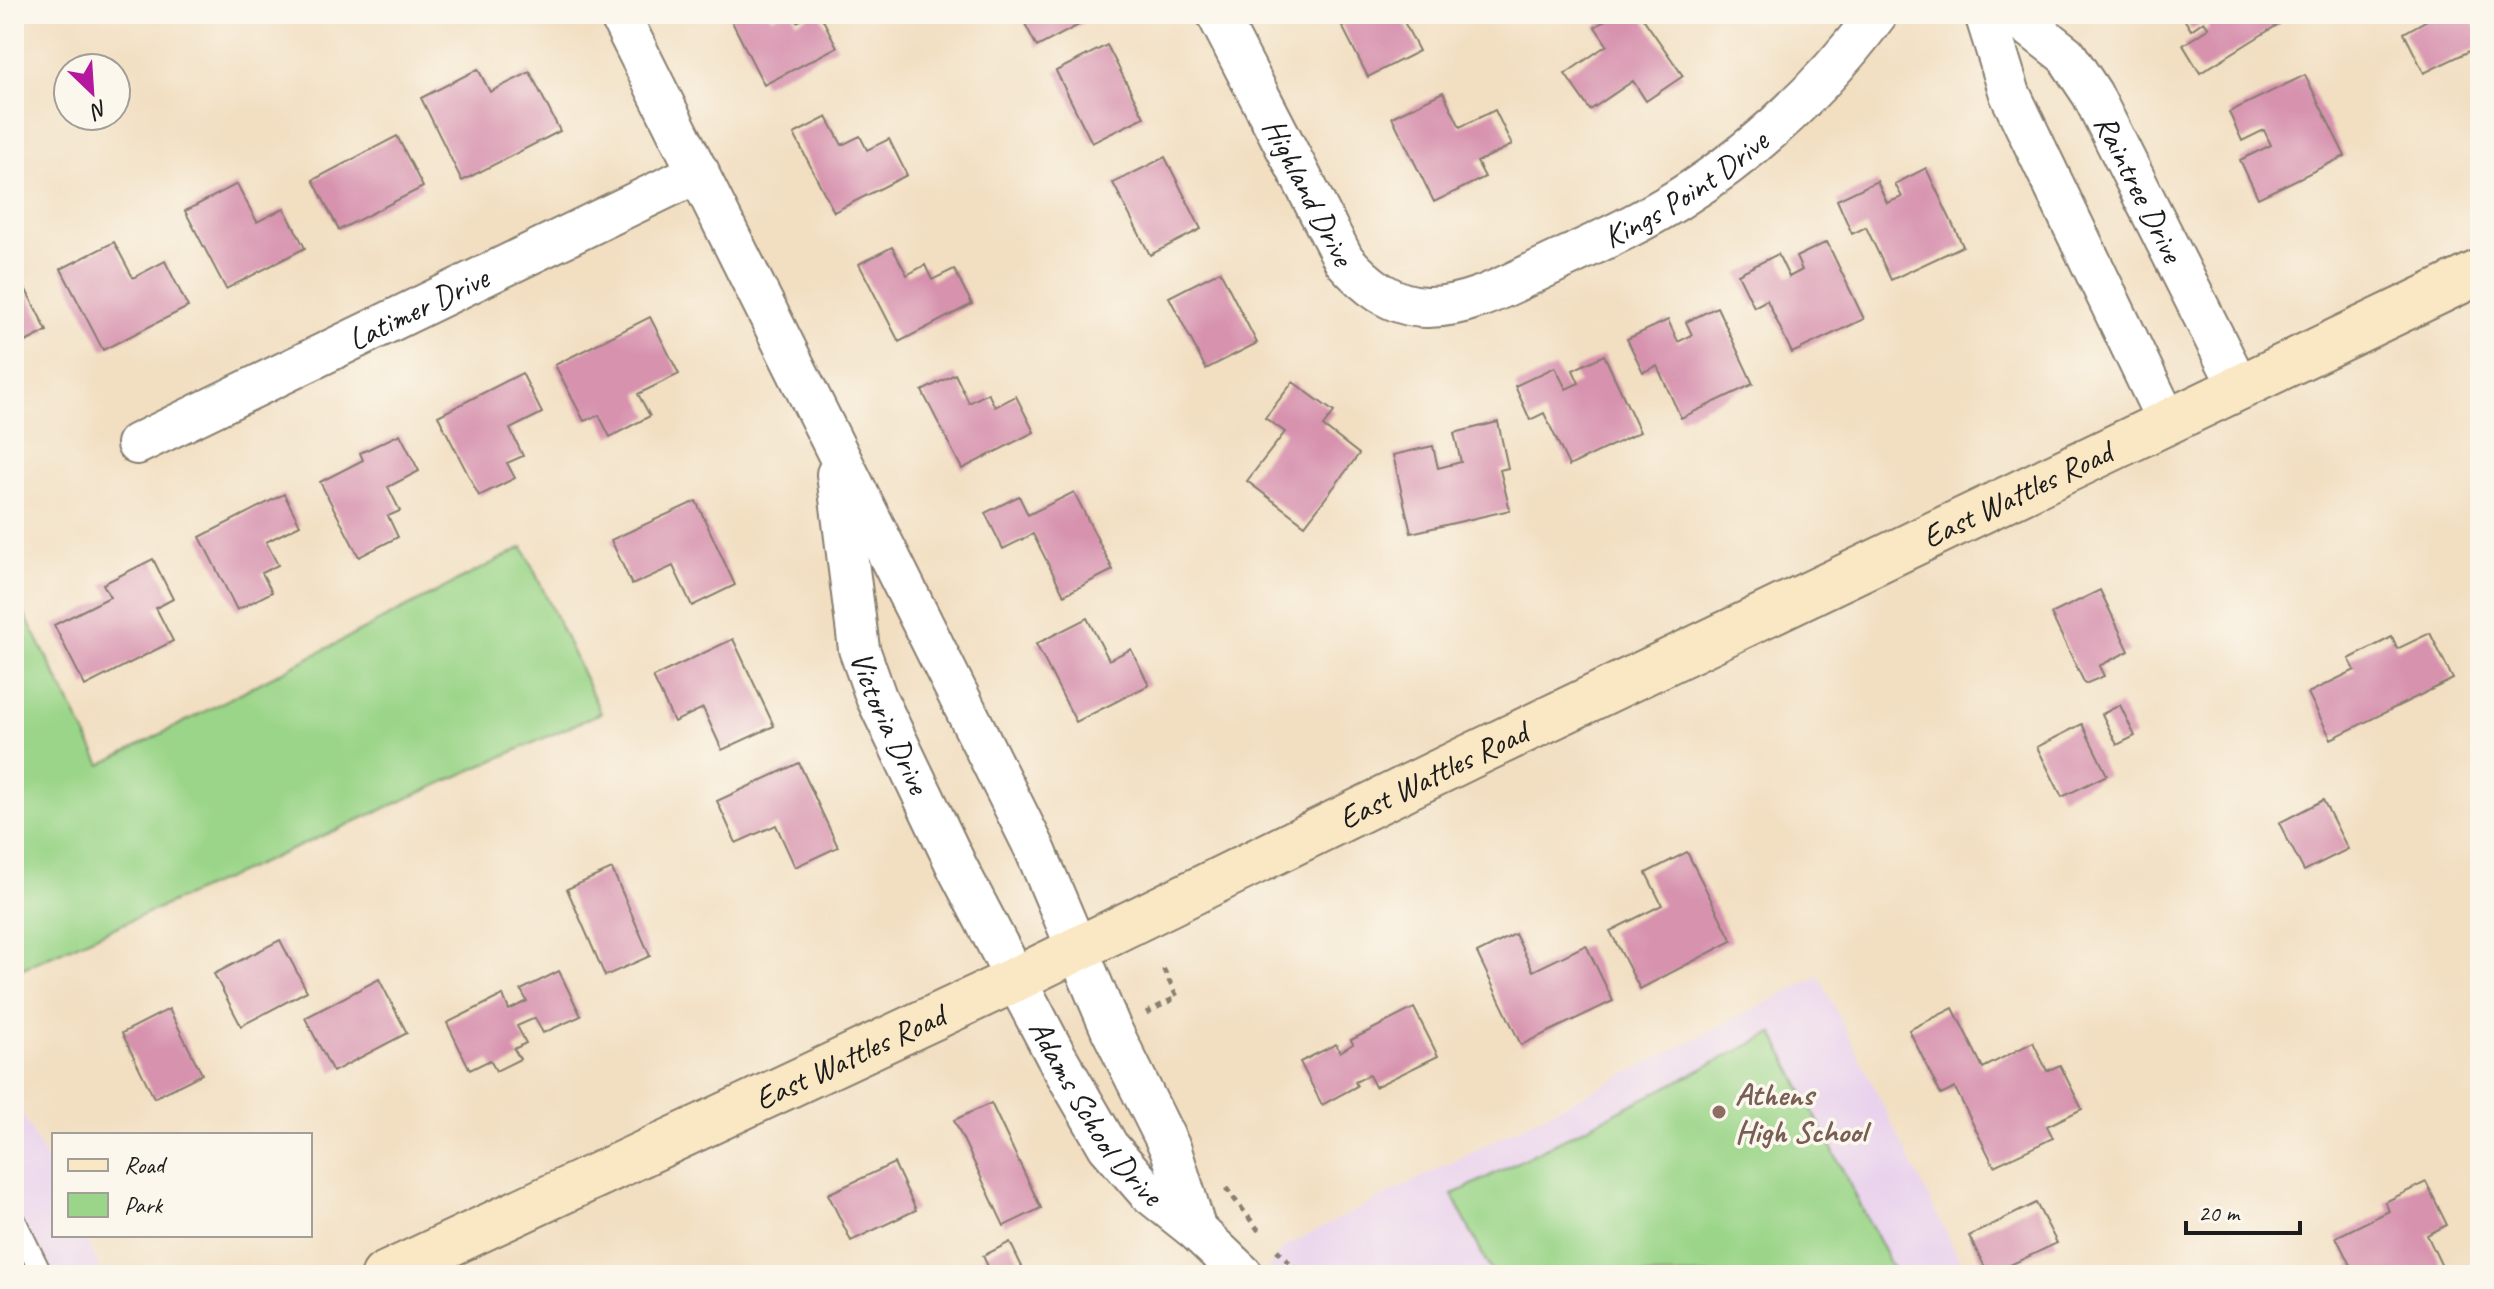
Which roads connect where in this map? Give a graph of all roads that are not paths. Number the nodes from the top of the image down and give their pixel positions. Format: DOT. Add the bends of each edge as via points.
graph roads {
  1 [pos="619,14"];
  2 [pos="1217,14"];
  3 [pos="1877,14"];
  4 [pos="1985,14"];
  5 [pos="2005,14"];
  6 [pos="699,172"];
  7 [pos="2480,272"];
  8 [pos="1450,305"];
  9 [pos="2240,389"];
  10 [pos="2168,423"];
  11 [pos="833,442"];
  12 [pos="137,444"];
  13 [pos="1077,948"];
  14 [pos="1016,979"];
  15 [pos="14,1218"];
  16 [pos="1196,1230"];
  17 [pos="42,1275"];
  18 [pos="384,1275"];
  19 [pos="1243,1275"];
  1 -- 6 [label="street, Victoria Drive"];
  2 -- 8 [label="street, Highland Drive" via="1344,260 1383,295 1424,307"];
  3 -- 8 [label="street, Kings Point Drive" via="1813,91 1677,200 1506,286"];
  4 -- 10 [label="street" via="2010,94"];
  5 -- 9 [label="street, Raintree Drive" via="2066,55 2092,94"];
  6 -- 11 [label="street, Victoria Drive"];
  6 -- 12 [label="street, Latimer Drive"];
  7 -- 9 [label="main road, East Wattles Road"];
  9 -- 10 [label="main road, East Wattles Road"];
  10 -- 13 [label="main road, East Wattles Road"];
  11 -- 13 [label="street, Victoria Drive" via="1034,847"];
  11 -- 14 [label="street, Victoria Drive" via="859,649 910,769"];
  13 -- 14 [label="main road, East Wattles Road"];
  13 -- 16 [label="street, Adams School Drive" via="1171,1150"];
  14 -- 16 [label="street, Adams School Drive" via="1108,1146 1147,1191"];
  14 -- 18 [label="main road, East Wattles Road"];
  15 -- 17 [label="lane"];
  16 -- 19 [label="street, Adams School Drive"];
}
